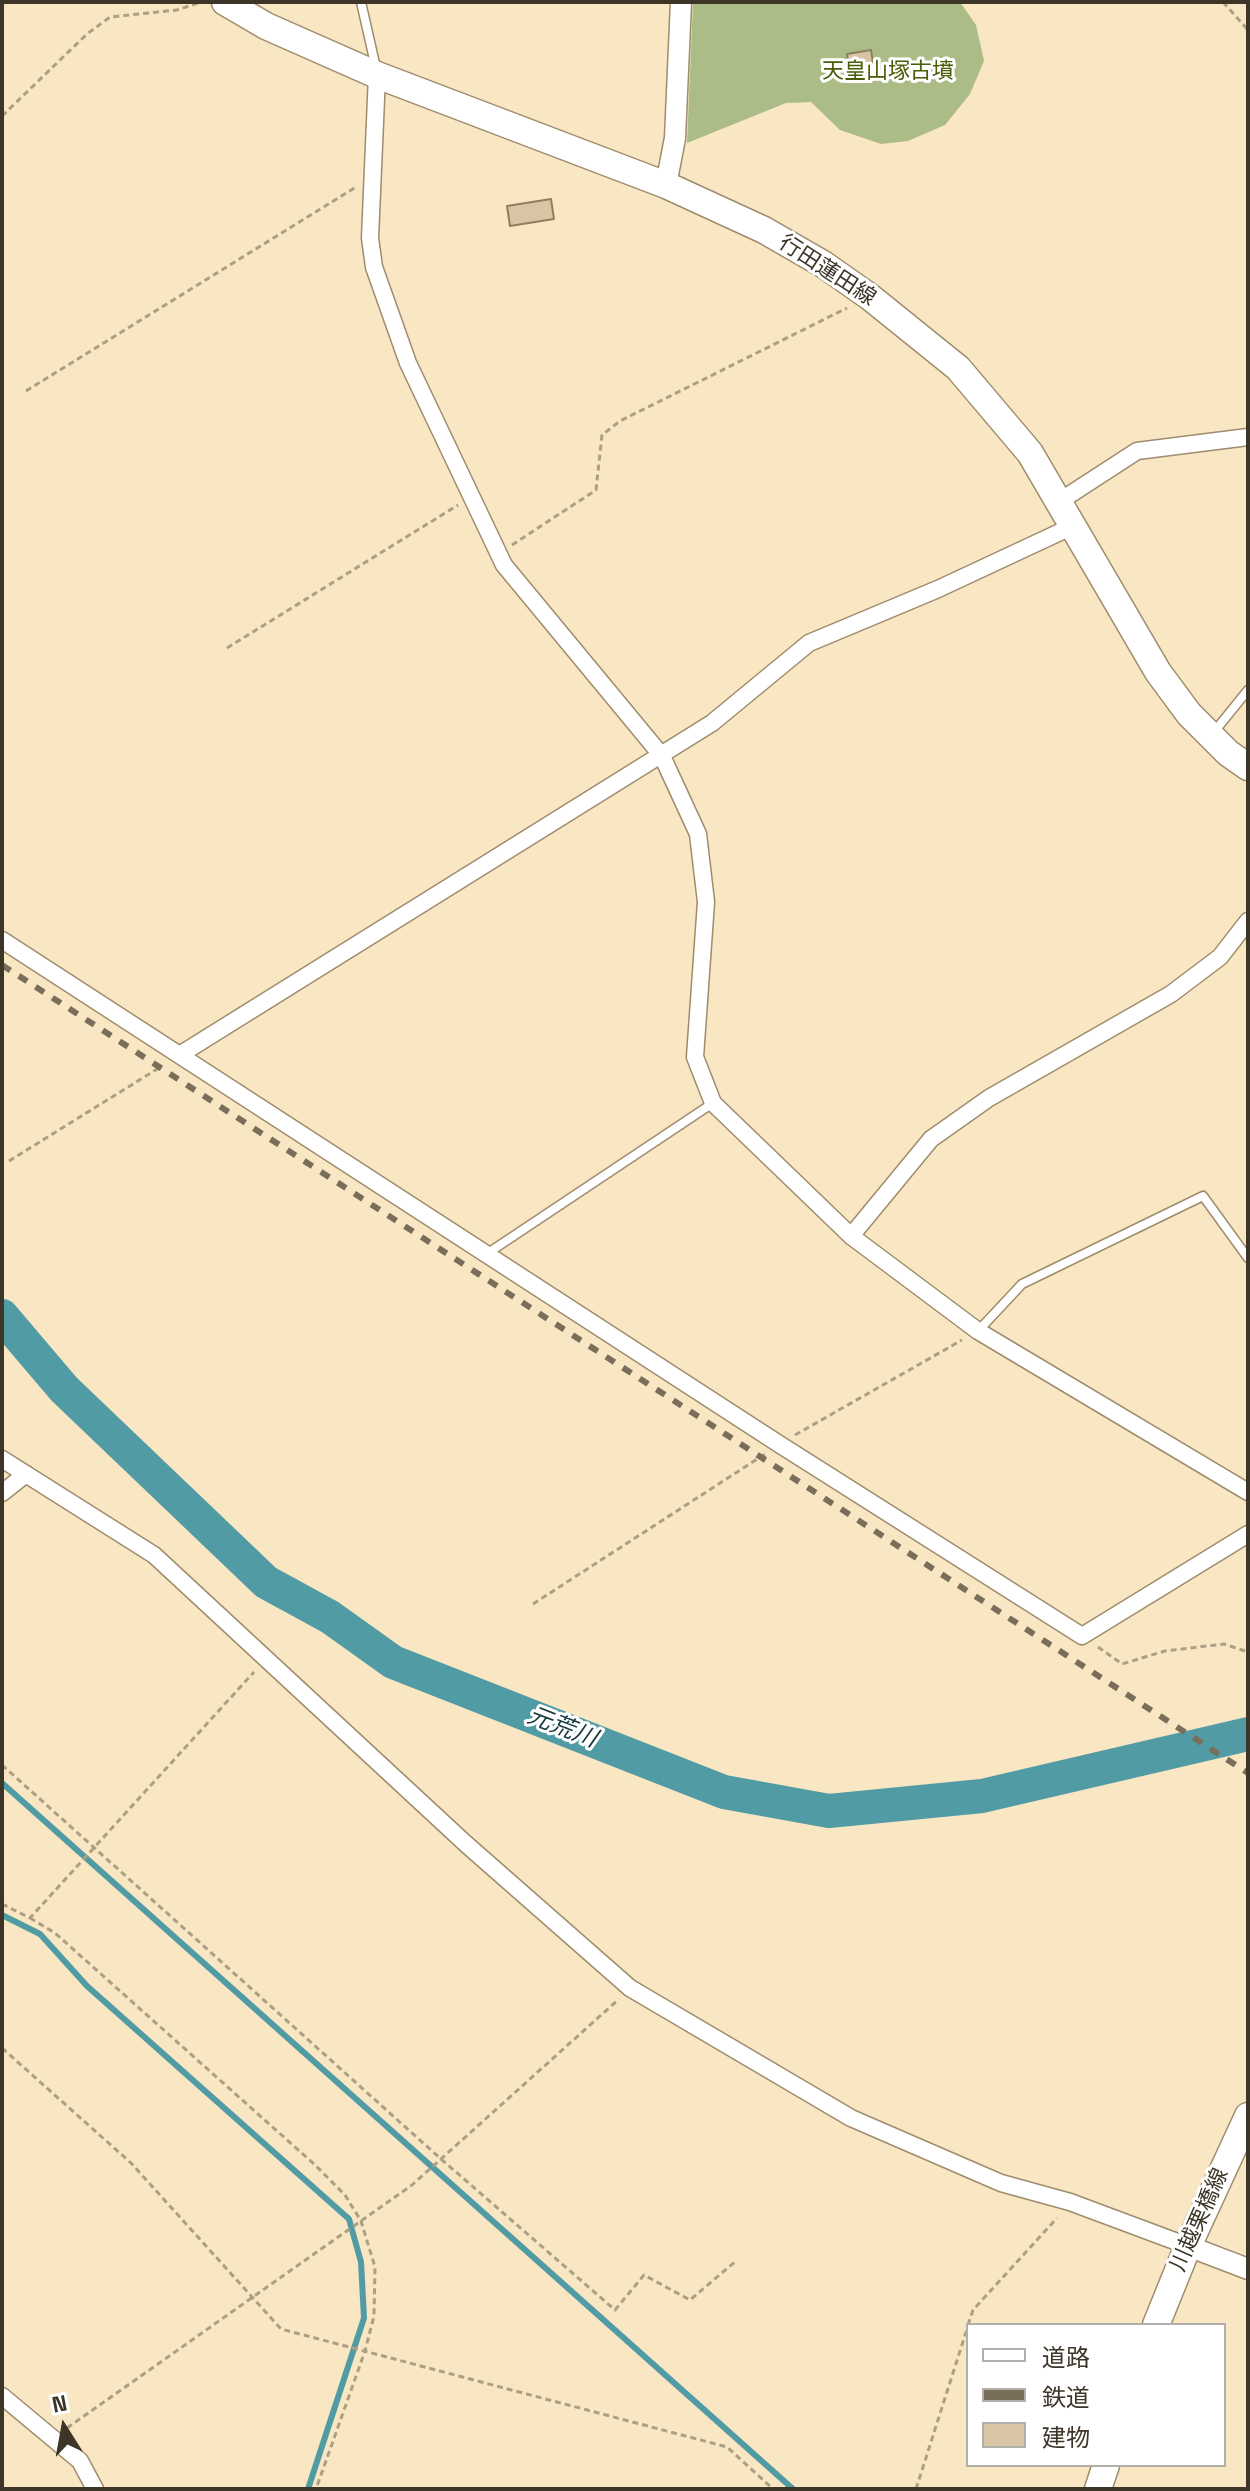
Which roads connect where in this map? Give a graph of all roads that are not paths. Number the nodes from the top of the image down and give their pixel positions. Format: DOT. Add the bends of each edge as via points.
graph roads {
  1 [pos="225,2"];
  2 [pos="361,2"];
  3 [pos="681,2"];
  4 [pos="377,75"];
  5 [pos="666,185"];
  6 [pos="1248,437"];
  7 [pos="1060,501"];
  8 [pos="1073,526"];
  9 [pos="1248,690"];
  10 [pos="1211,736"];
  11 [pos="662,756"];
  12 [pos="1248,767"];
  13 [pos="1248,921"];
  14 [pos="2,940"];
  15 [pos="181,1054"];
  16 [pos="713,1103"];
  17 [pos="851,1236"];
  18 [pos="488,1253"];
  19 [pos="1248,1258"];
  20 [pos="978,1331"];
  21 [pos="2,1459"];
  22 [pos="26,1474"];
  23 [pos="1248,1492"];
  24 [pos="2,1493"];
  25 [pos="1248,1534"];
  26 [pos="1248,2116"];
  27 [pos="1188,2246"];
  28 [pos="1248,2269"];
  29 [pos="1157,2323"];
  30 [pos="2,2396"];
  31 [pos="1105,2467"];
  32 [pos="95,2489"];
  33 [pos="1098,2489"];
  1 -- 4 [label="main road, 行田蓮田線"];
  2 -- 4 [label="lane"];
  3 -- 5 [label="street" via="675,138"];
  4 -- 5 [label="main road, 行田蓮田線"];
  4 -- 11 [label="street" via="370,238 374,267 408,363 499,554"];
  5 -- 7 [label="main road, 行田蓮田線" via="764,230 870,297 958,368 1030,453"];
  6 -- 7 [label="street" via="1137,451"];
  7 -- 8 [label="main road, 行田蓮田線"];
  8 -- 10 [label="main road, 行田蓮田線" via="1158,672"];
  8 -- 11 [label="street" via="809,643 736,705"];
  9 -- 10 [label="lane"];
  10 -- 12 [label="main road, 行田蓮田線"];
  11 -- 15 [label="street"];
  11 -- 16 [label="street" via="698,834 706,902 695,1057"];
  13 -- 17 [label="street" via="1220,957 1171,994 989,1098 931,1139"];
  14 -- 15 [label="street"];
  15 -- 18 [label="street"];
  16 -- 17 [label="street"];
  16 -- 18 [label="lane"];
  17 -- 20 [label="street"];
  18 -- 25 [label="street" via="1082,1636"];
  19 -- 20 [label="lane" via="1203,1196 1022,1284"];
  20 -- 23 [label="street"];
  21 -- 22 [label="street"];
  22 -- 24 [label="street"];
  22 -- 27 [label="street" via="154,1555 630,1988 851,2118 1001,2183 1070,2202"];
  26 -- 27 [label="main road, 川越栗橋線"];
  27 -- 28 [label="street"];
  27 -- 29 [label="main road, 川越栗橋線"];
  30 -- 32 [label="street" via="80,2461"];
  31 -- 33 [label="main road"];
}
